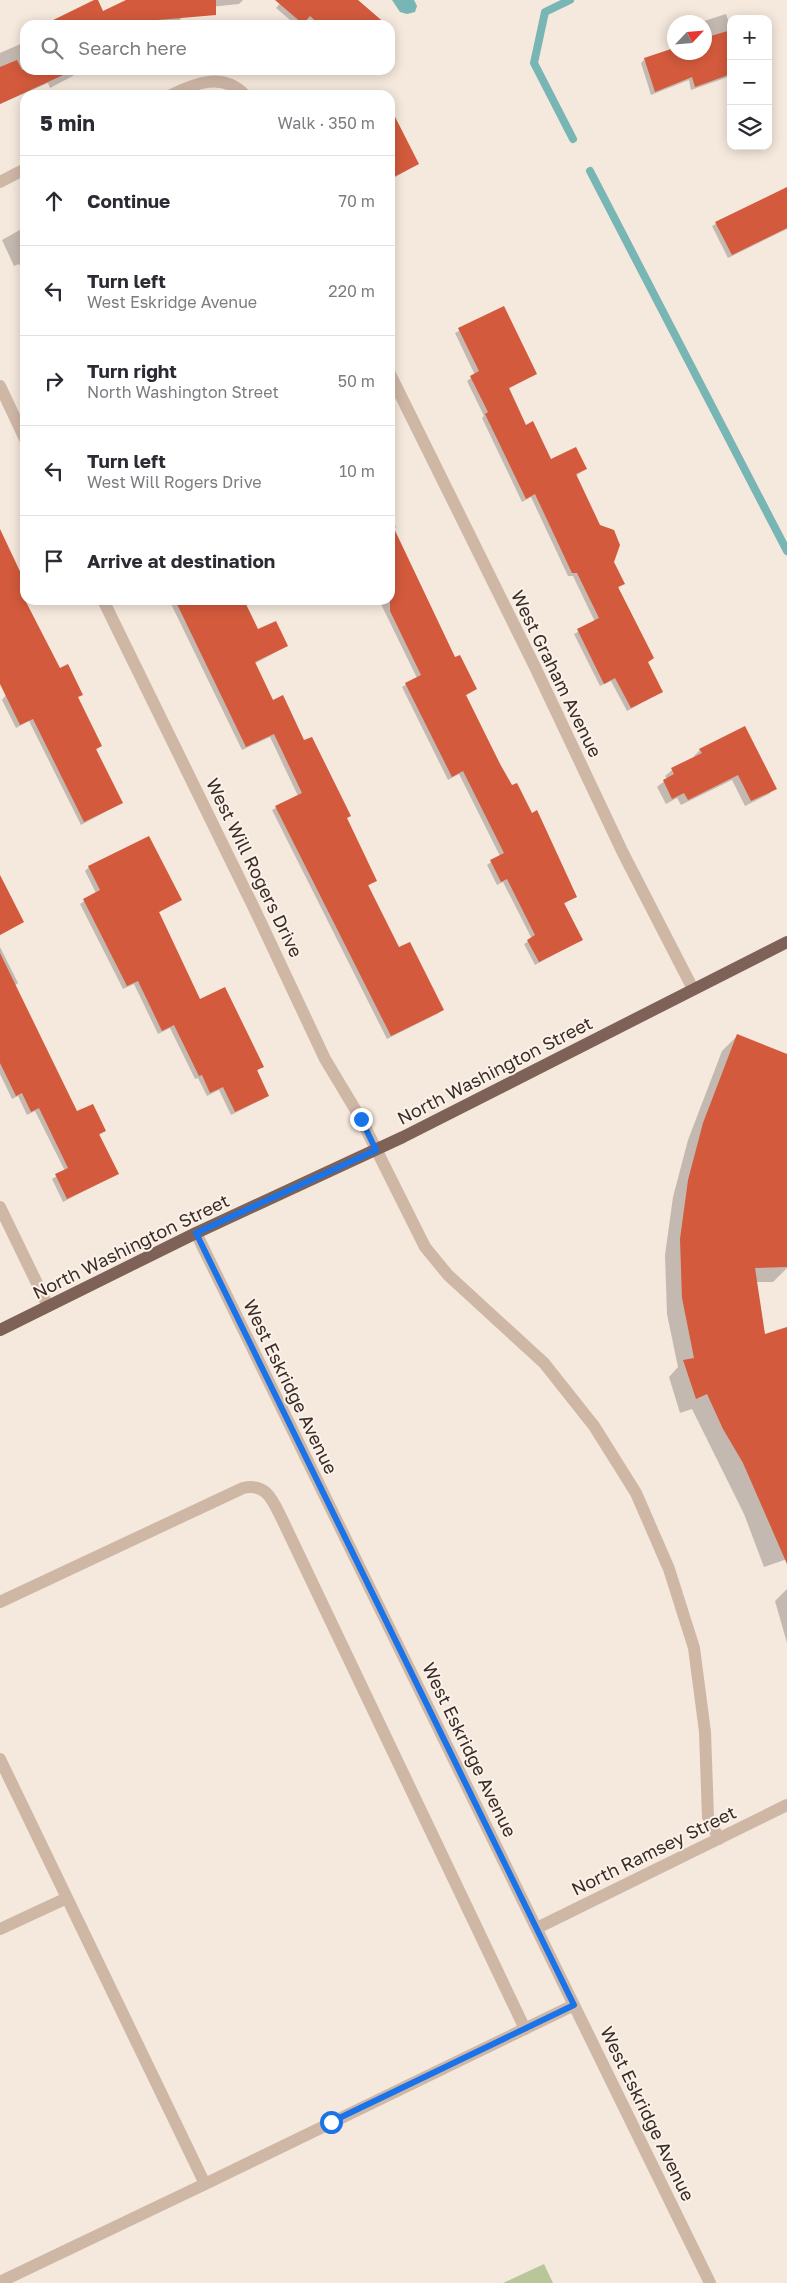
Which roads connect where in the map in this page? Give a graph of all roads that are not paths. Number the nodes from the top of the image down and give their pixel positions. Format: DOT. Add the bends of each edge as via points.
graph roads {
  1 [pos="182,90"];
  2 [pos="238,90"];
  3 [pos="20,172"];
  4 [pos="0,182"];
  5 [pos="395,384"];
  6 [pos="0,386"];
  7 [pos="20,428"];
  8 [pos="105,605"];
  9 [pos="787,942"];
  10 [pos="693,989"];
  11 [pos="376,1150"];
  12 [pos="0,1207"];
  13 [pos="196,1233"];
  14 [pos="48,1306"];
  15 [pos="0,1330"];
  16 [pos="0,1602"];
  17 [pos="2,1767"];
  18 [pos="787,1805"];
  19 [pos="719,1839"];
  20 [pos="67,1898"];
  21 [pos="537,1928"];
  22 [pos="0,1929"];
  23 [pos="574,2005"];
  24 [pos="525,2029"];
  25 [pos="204,2184"];
  26 [pos="0,2282"];
  27 [pos="710,2283"];
  1 -- 2 [label="street" via="213,80"];
  3 -- 4 [label="street"];
  5 -- 10 [label="street, West Graham Avenue" via="623,853"];
  6 -- 7 [label="street"];
  8 -- 11 [label="street, West Will Rogers Drive" via="325,1059"];
  9 -- 10 [label="main road, North Washington Street"];
  10 -- 11 [label="main road, North Washington Street"];
  11 -- 13 [label="main road, North Washington Street"];
  11 -- 19 [label="street, West Will Rogers Drive" via="436,1262 544,1363 594,1426 636,1493 669,1569 694,1648 705,1732 708,1817"];
  12 -- 14 [label="street"];
  13 -- 14 [label="main road, North Washington Street"];
  13 -- 21 [label="street, West Eskridge Avenue"];
  14 -- 15 [label="main road, North Washington Street"];
  16 -- 24 [label="street" via="243,1488 254,1486 264,1490 272,1499"];
  17 -- 20 [label="street"];
  18 -- 19 [label="street, North Ramsey Street"];
  19 -- 21 [label="street, North Ramsey Street"];
  20 -- 22 [label="street"];
  20 -- 25 [label="street"];
  21 -- 23 [label="street, West Eskridge Avenue"];
  23 -- 24 [label="street"];
  23 -- 27 [label="street, West Eskridge Avenue"];
  24 -- 25 [label="street"];
  25 -- 26 [label="street"];
}
